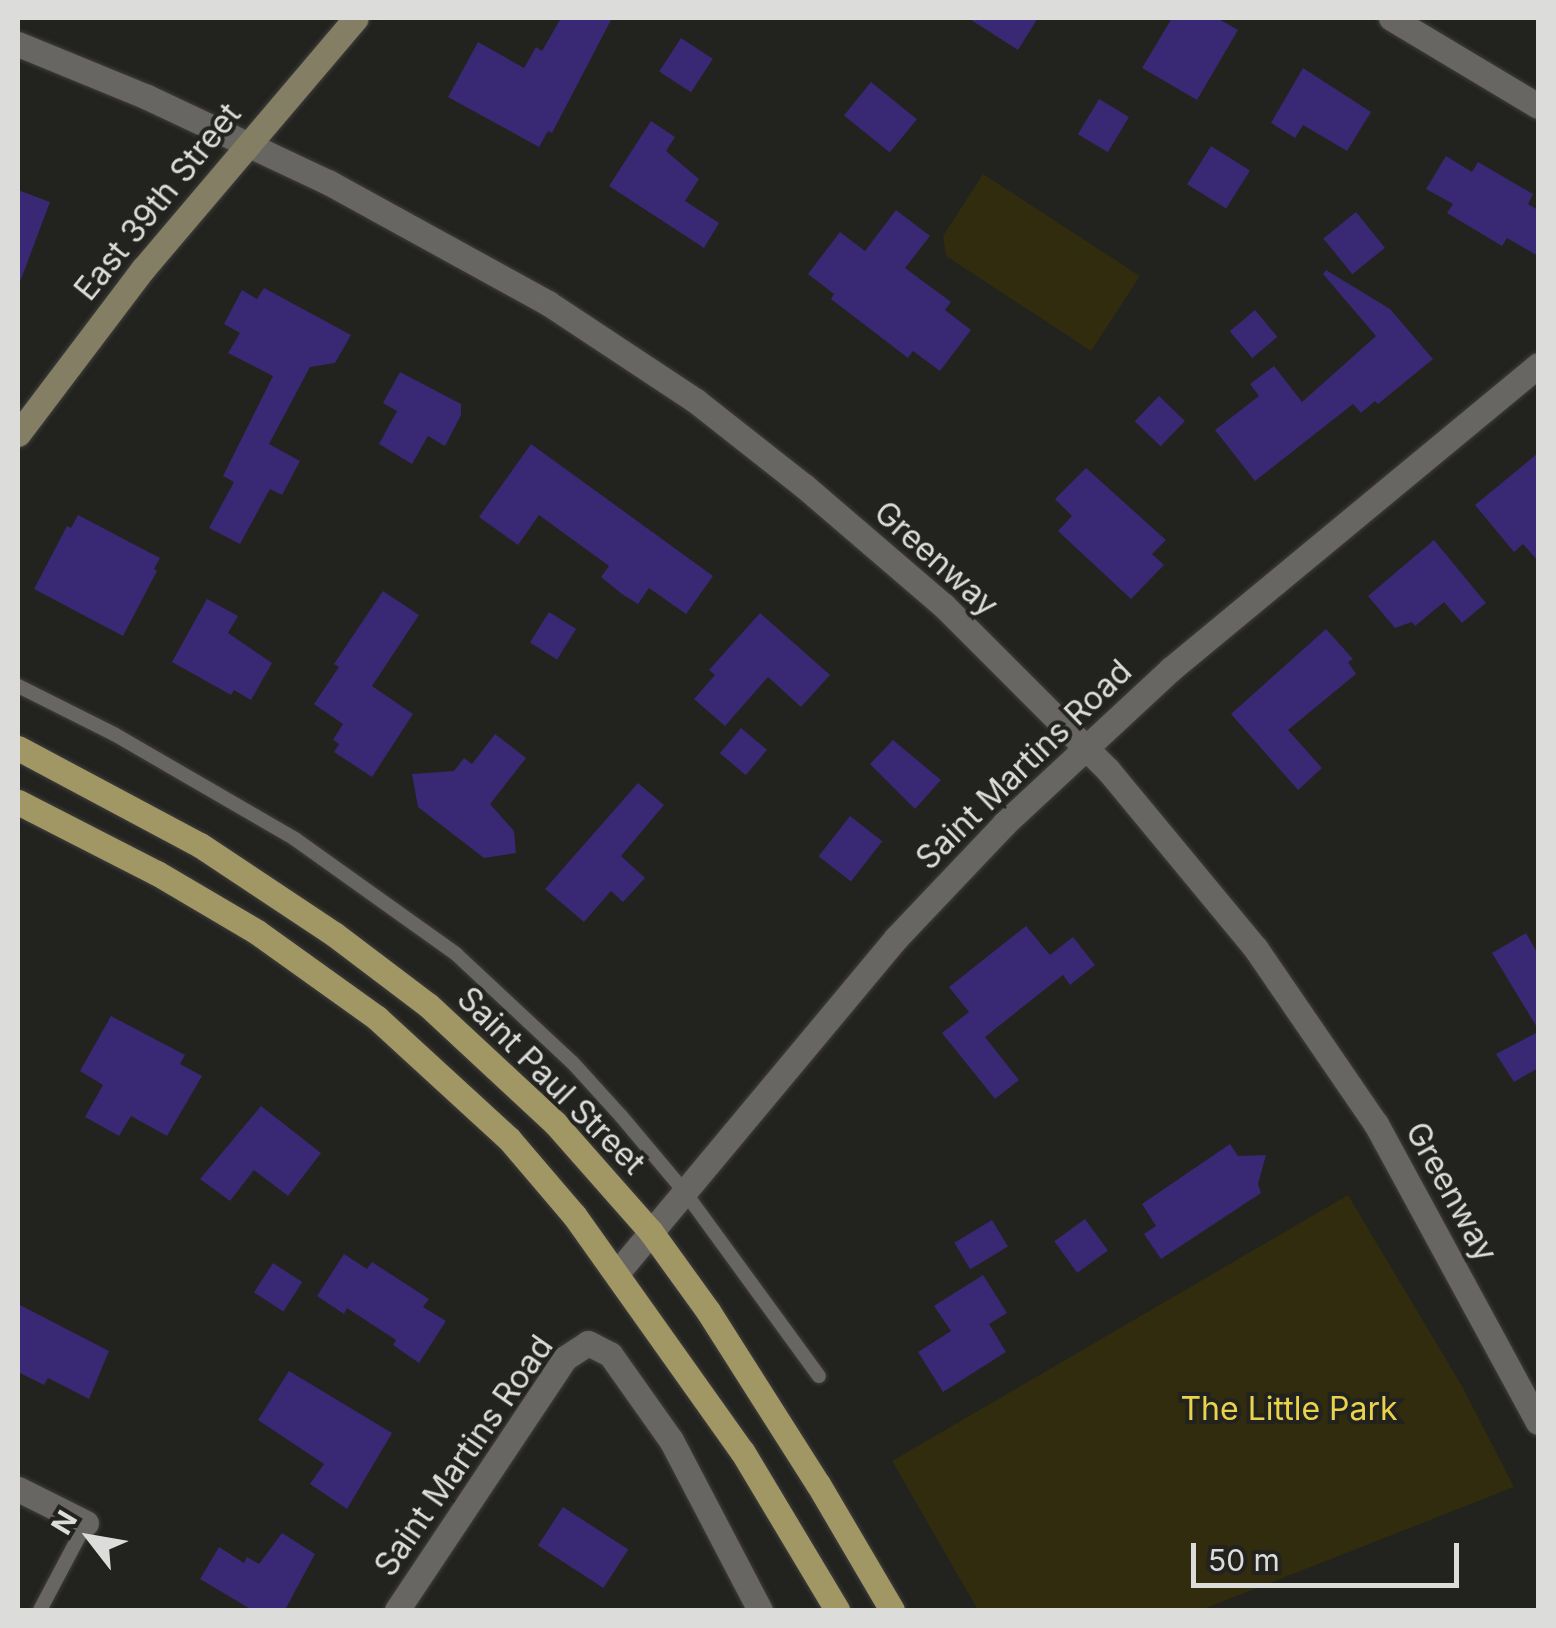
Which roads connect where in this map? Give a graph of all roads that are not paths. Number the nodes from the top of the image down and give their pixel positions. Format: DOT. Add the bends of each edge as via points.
graph roads {
  1 [pos="356,18"];
  2 [pos="1391,18"];
  3 [pos="18,44"];
  4 [pos="1538,106"];
  5 [pos="247,145"];
  6 [pos="1538,365"];
  7 [pos="18,434"];
  8 [pos="18,686"];
  9 [pos="1086,746"];
  10 [pos="18,748"];
  11 [pos="18,802"];
  12 [pos="684,1191"];
  13 [pos="651,1232"];
  14 [pos="617,1273"];
  15 [pos="819,1376"];
  16 [pos="1538,1422"];
  17 [pos="18,1489"];
  18 [pos="86,1522"];
  19 [pos="40,1610"];
  20 [pos="397,1610"];
  21 [pos="760,1610"];
  22 [pos="837,1610"];
  23 [pos="892,1610"];
  1 -- 5 [label="main road, East 39th Street"];
  2 -- 4 [label="street"];
  3 -- 5 [label="street, Greenway"];
  5 -- 7 [label="main road, East 39th Street" via="142,269"];
  5 -- 9 [label="street, Greenway" via="433,237 696,401 943,606"];
  6 -- 9 [label="street, Saint Martins Road"];
  8 -- 12 [label="lane" via="229,799 411,919 572,1062"];
  9 -- 12 [label="street, Saint Martins Road" via="896,938"];
  9 -- 16 [label="street, Greenway" via="1176,847 1326,1050 1442,1240"];
  10 -- 13 [label="main road, Saint Paul Street" via="216,855 428,1005 556,1123"];
  11 -- 14 [label="main road" via="257,932 377,1018 509,1139"];
  12 -- 13 [label="street, Saint Martins Road"];
  12 -- 15 [label="lane"];
  13 -- 14 [label="street, Saint Martins Road"];
  13 -- 23 [label="main road, Saint Paul Street" via="708,1311"];
  14 -- 22 [label="main road" via="742,1450"];
  17 -- 18 [label="street"];
  18 -- 19 [label="lane"];
  20 -- 21 [label="street, Saint Martins Road" via="565,1358 588,1343 610,1354 671,1440"];
}
